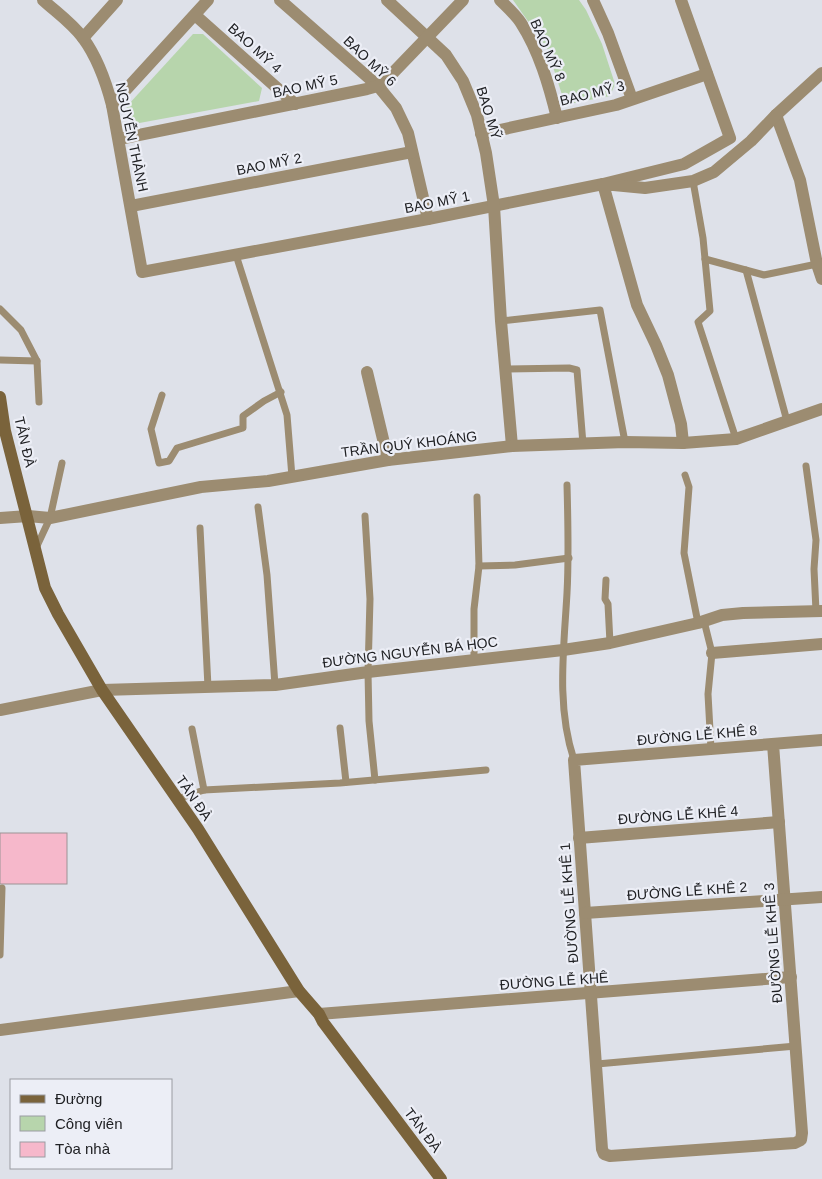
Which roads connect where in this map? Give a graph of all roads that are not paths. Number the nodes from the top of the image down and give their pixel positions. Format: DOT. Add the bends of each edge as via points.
graph roads {
  1 [pos="43,0"];
  2 [pos="117,0"];
  3 [pos="208,0"];
  4 [pos="280,0"];
  5 [pos="387,0"];
  6 [pos="463,0"];
  7 [pos="500,0"];
  8 [pos="593,0"];
  9 [pos="681,0"];
  10 [pos="195,15"];
  11 [pos="428,37"];
  12 [pos="83,38"];
  13 [pos="822,73"];
  14 [pos="708,74"];
  15 [pos="378,86"];
  16 [pos="632,99"];
  17 [pos="296,104"];
  18 [pos="112,105"];
  19 [pos="776,115"];
  20 [pos="557,118"];
  21 [pos="481,134"];
  22 [pos="119,139"];
  23 [pos="412,152"];
  24 [pos="693,181"];
  25 [pos="603,184"];
  26 [pos="131,206"];
  27 [pos="494,206"];
  28 [pos="428,219"];
  29 [pos="236,255"];
  30 [pos="705,259"];
  31 [pos="817,264"];
  32 [pos="746,270"];
  33 [pos="142,272"];
  34 [pos="822,279"];
  35 [pos="0,309"];
  36 [pos="501,321"];
  37 [pos="0,360"];
  38 [pos="37,361"];
  39 [pos="505,369"];
  40 [pos="367,372"];
  41 [pos="280,392"];
  42 [pos="162,394"];
  43 [pos="0,397"];
  44 [pos="39,402"];
  45 [pos="822,409"];
  46 [pos="787,421"];
  47 [pos="736,439"];
  48 [pos="625,442"];
  49 [pos="683,443"];
  50 [pos="583,444"];
  51 [pos="512,446"];
  52 [pos="388,460"];
  53 [pos="62,463"];
  54 [pos="806,466"];
  55 [pos="685,475"];
  56 [pos="292,477"];
  57 [pos="567,485"];
  58 [pos="476,497"];
  59 [pos="258,507"];
  60 [pos="28,516"];
  61 [pos="365,516"];
  62 [pos="0,518"];
  63 [pos="50,518"];
  64 [pos="200,528"];
  65 [pos="36,548"];
  66 [pos="569,558"];
  67 [pos="479,566"];
  68 [pos="606,580"];
  69 [pos="819,611"];
  70 [pos="701,622"];
  71 [pos="610,643"];
  72 [pos="822,644"];
  73 [pos="563,650"];
  74 [pos="712,653"];
  75 [pos="474,660"];
  76 [pos="368,672"];
  77 [pos="275,685"];
  78 [pos="208,687"];
  79 [pos="102,690"];
  80 [pos="0,710"];
  81 [pos="340,728"];
  82 [pos="192,729"];
  83 [pos="822,740"];
  84 [pos="773,744"];
  85 [pos="711,749"];
  86 [pos="574,760"];
  87 [pos="486,770"];
  88 [pos="375,780"];
  89 [pos="346,782"];
  90 [pos="204,790"];
  91 [pos="177,799"];
  92 [pos="779,822"];
  93 [pos="579,838"];
  94 [pos="2,888"];
  95 [pos="822,897"];
  96 [pos="785,899"];
  97 [pos="585,913"];
  98 [pos="0,955"];
  99 [pos="790,977"];
  100 [pos="299,991"];
  101 [pos="591,994"];
  102 [pos="319,1014"];
  103 [pos="0,1030"];
  104 [pos="796,1046"];
  105 [pos="596,1064"];
  106 [pos="604,1154"];
  107 [pos="440,1179"];
  1 -- 12 [label="street, NGUYỄN THÀNH"];
  2 -- 12 [label="street"];
  3 -- 10 [label="street"];
  4 -- 15 [label="street, BAO MỸ 6"];
  5 -- 11 [label="street, BAO MỸ"];
  6 -- 11 [label="street, BAO MỸ 5"];
  7 -- 20 [label="street, BAO MỸ 8" via="521,22 549,86"];
  8 -- 16 [label="street"];
  9 -- 14 [label="street"];
  10 -- 17 [label="street, BAO MỸ 4"];
  10 -- 18 [label="street"];
  11 -- 15 [label="street, BAO MỸ 5"];
  11 -- 21 [label="street, BAO MỸ" via="446,55 463,81"];
  12 -- 18 [label="street, NGUYỄN THÀNH" via="96,60"];
  13 -- 19 [label="street"];
  14 -- 16 [label="street, BAO MỸ 3"];
  14 -- 25 [label="street, BAO MỸ 1" via="730,138 684,164"];
  15 -- 17 [label="street, BAO MỸ 5"];
  15 -- 23 [label="street, BAO MỸ 6" via="402,117"];
  16 -- 20 [label="street, BAO MỸ 3"];
  17 -- 22 [label="street, BAO MỸ 5"];
  18 -- 22 [label="street, NGUYỄN THÀNH"];
  19 -- 24 [label="street" via="733,157 714,172"];
  19 -- 31 [label="street" via="800,180"];
  20 -- 21 [label="street, BAO MỸ 3"];
  21 -- 27 [label="street, BAO MỸ"];
  22 -- 26 [label="street, NGUYỄN THÀNH"];
  23 -- 26 [label="street, BAO MỸ 2"];
  23 -- 28 [label="street, BAO MỸ 6"];
  24 -- 25 [label="street" via="645,188"];
  24 -- 30 [label="lane"];
  25 -- 27 [label="street, BAO MỸ 1"];
  25 -- 49 [label="street" via="637,305 668,375"];
  26 -- 33 [label="street, NGUYỄN THÀNH"];
  27 -- 28 [label="street, BAO MỸ 1"];
  27 -- 36 [label="street, BAO MỸ"];
  28 -- 29 [label="street, BAO MỸ 1"];
  29 -- 33 [label="street, BAO MỸ 1"];
  29 -- 41 [label="lane"];
  30 -- 32 [label="lane"];
  30 -- 47 [label="lane" via="710,311 698,322"];
  31 -- 32 [label="lane" via="764,275"];
  31 -- 34 [label="street"];
  32 -- 46 [label="lane"];
  35 -- 38 [label="lane" via="21,330"];
  36 -- 39 [label="street, BAO MỸ"];
  36 -- 48 [label="lane" via="600,310"];
  37 -- 38 [label="lane"];
  38 -- 44 [label="lane"];
  39 -- 50 [label="lane" via="577,370"];
  39 -- 51 [label="street, BAO MỸ"];
  40 -- 52 [label="street"];
  41 -- 42 [label="lane" via="243,416 243,428 176,448 170,461 159,463 151,429"];
  41 -- 56 [label="lane" via="287,415"];
  43 -- 60 [label="main road, TẢN ĐÀ"];
  45 -- 46 [label="street, TRẦN QUÝ KHOÁNG"];
  46 -- 47 [label="street, TRẦN QUÝ KHOÁNG"];
  47 -- 49 [label="street, TRẦN QUÝ KHOÁNG"];
  48 -- 49 [label="street, TRẦN QUÝ KHOÁNG"];
  48 -- 50 [label="street, TRẦN QUÝ KHOÁNG"];
  50 -- 51 [label="street, TRẦN QUÝ KHOÁNG"];
  51 -- 52 [label="street, TRẦN QUÝ KHOÁNG"];
  52 -- 56 [label="street, TRẦN QUÝ KHOÁNG"];
  53 -- 63 [label="lane"];
  54 -- 69 [label="lane" via="816,540 814,569"];
  55 -- 70 [label="lane" via="688,487 684,553"];
  56 -- 63 [label="street, TRẦN QUÝ KHOÁNG" via="201,487"];
  57 -- 66 [label="lane, ĐƯỜNG LỄ KHÊ 1"];
  58 -- 67 [label="lane"];
  59 -- 77 [label="lane" via="267,574"];
  60 -- 62 [label="street, TRẦN QUÝ KHOÁNG"];
  60 -- 63 [label="street, TRẦN QUÝ KHOÁNG"];
  60 -- 65 [label="main road, TẢN ĐÀ"];
  61 -- 76 [label="lane" via="370,599"];
  63 -- 65 [label="lane"];
  64 -- 78 [label="lane"];
  65 -- 79 [label="main road, TẢN ĐÀ" via="45,588"];
  66 -- 67 [label="lane"];
  66 -- 73 [label="lane, ĐƯỜNG LỄ KHÊ 1"];
  67 -- 75 [label="lane" via="474,609"];
  68 -- 71 [label="lane"];
  69 -- 70 [label="street, ĐƯỜNG NGUYỄN BÁ HỌC" via="743,613"];
  70 -- 71 [label="street, ĐƯỜNG NGUYỄN BÁ HỌC"];
  70 -- 74 [label="lane"];
  71 -- 73 [label="street, ĐƯỜNG NGUYỄN BÁ HỌC"];
  72 -- 74 [label="street"];
  73 -- 75 [label="street, ĐƯỜNG NGUYỄN BÁ HỌC"];
  73 -- 86 [label="lane, ĐƯỜNG LỄ KHÊ 1" via="567,740"];
  74 -- 85 [label="lane" via="708,694"];
  75 -- 76 [label="street, ĐƯỜNG NGUYỄN BÁ HỌC"];
  76 -- 77 [label="street, ĐƯỜNG NGUYỄN BÁ HỌC"];
  76 -- 88 [label="lane"];
  77 -- 78 [label="street, ĐƯỜNG NGUYỄN BÁ HỌC"];
  78 -- 79 [label="street, ĐƯỜNG NGUYỄN BÁ HỌC"];
  79 -- 80 [label="street, ĐƯỜNG NGUYỄN BÁ HỌC"];
  79 -- 91 [label="main road, TẢN ĐÀ"];
  81 -- 89 [label="lane"];
  82 -- 90 [label="lane"];
  83 -- 84 [label="street, ĐƯỜNG LỄ KHÊ 8"];
  84 -- 85 [label="street, ĐƯỜNG LỄ KHÊ 8"];
  84 -- 92 [label="street, ĐƯỜNG LỄ KHÊ 3"];
  85 -- 86 [label="street, ĐƯỜNG LỄ KHÊ 8"];
  86 -- 93 [label="street, ĐƯỜNG LỄ KHÊ 1"];
  87 -- 88 [label="lane"];
  88 -- 89 [label="lane"];
  89 -- 90 [label="lane"];
  90 -- 91 [label="lane"];
  91 -- 100 [label="main road, TẢN ĐÀ"];
  92 -- 93 [label="street, ĐƯỜNG LỄ KHÊ 4"];
  92 -- 96 [label="street, ĐƯỜNG LỄ KHÊ 3"];
  93 -- 97 [label="street, ĐƯỜNG LỄ KHÊ 1"];
  94 -- 98 [label="lane"];
  95 -- 96 [label="street, ĐƯỜNG LỄ KHÊ 2"];
  96 -- 97 [label="street, ĐƯỜNG LỄ KHÊ 2"];
  96 -- 99 [label="street, ĐƯỜNG LỄ KHÊ 3"];
  97 -- 101 [label="street, ĐƯỜNG LỄ KHÊ 1"];
  99 -- 101 [label="street, ĐƯỜNG LỄ KHÊ"];
  99 -- 104 [label="street, ĐƯỜNG LỄ KHÊ 3"];
  100 -- 102 [label="main road, TẢN ĐÀ"];
  100 -- 103 [label="street"];
  101 -- 102 [label="street, ĐƯỜNG LỄ KHÊ"];
  101 -- 105 [label="street, ĐƯỜNG LỄ KHÊ 1"];
  102 -- 107 [label="main road, TẢN ĐÀ"];
  104 -- 105 [label="lane"];
  104 -- 106 [label="street, ĐƯỜNG LỄ KHÊ 3" via="801,1140 786,1144"];
  105 -- 106 [label="street, ĐƯỜNG LỄ KHÊ 1"];
}
